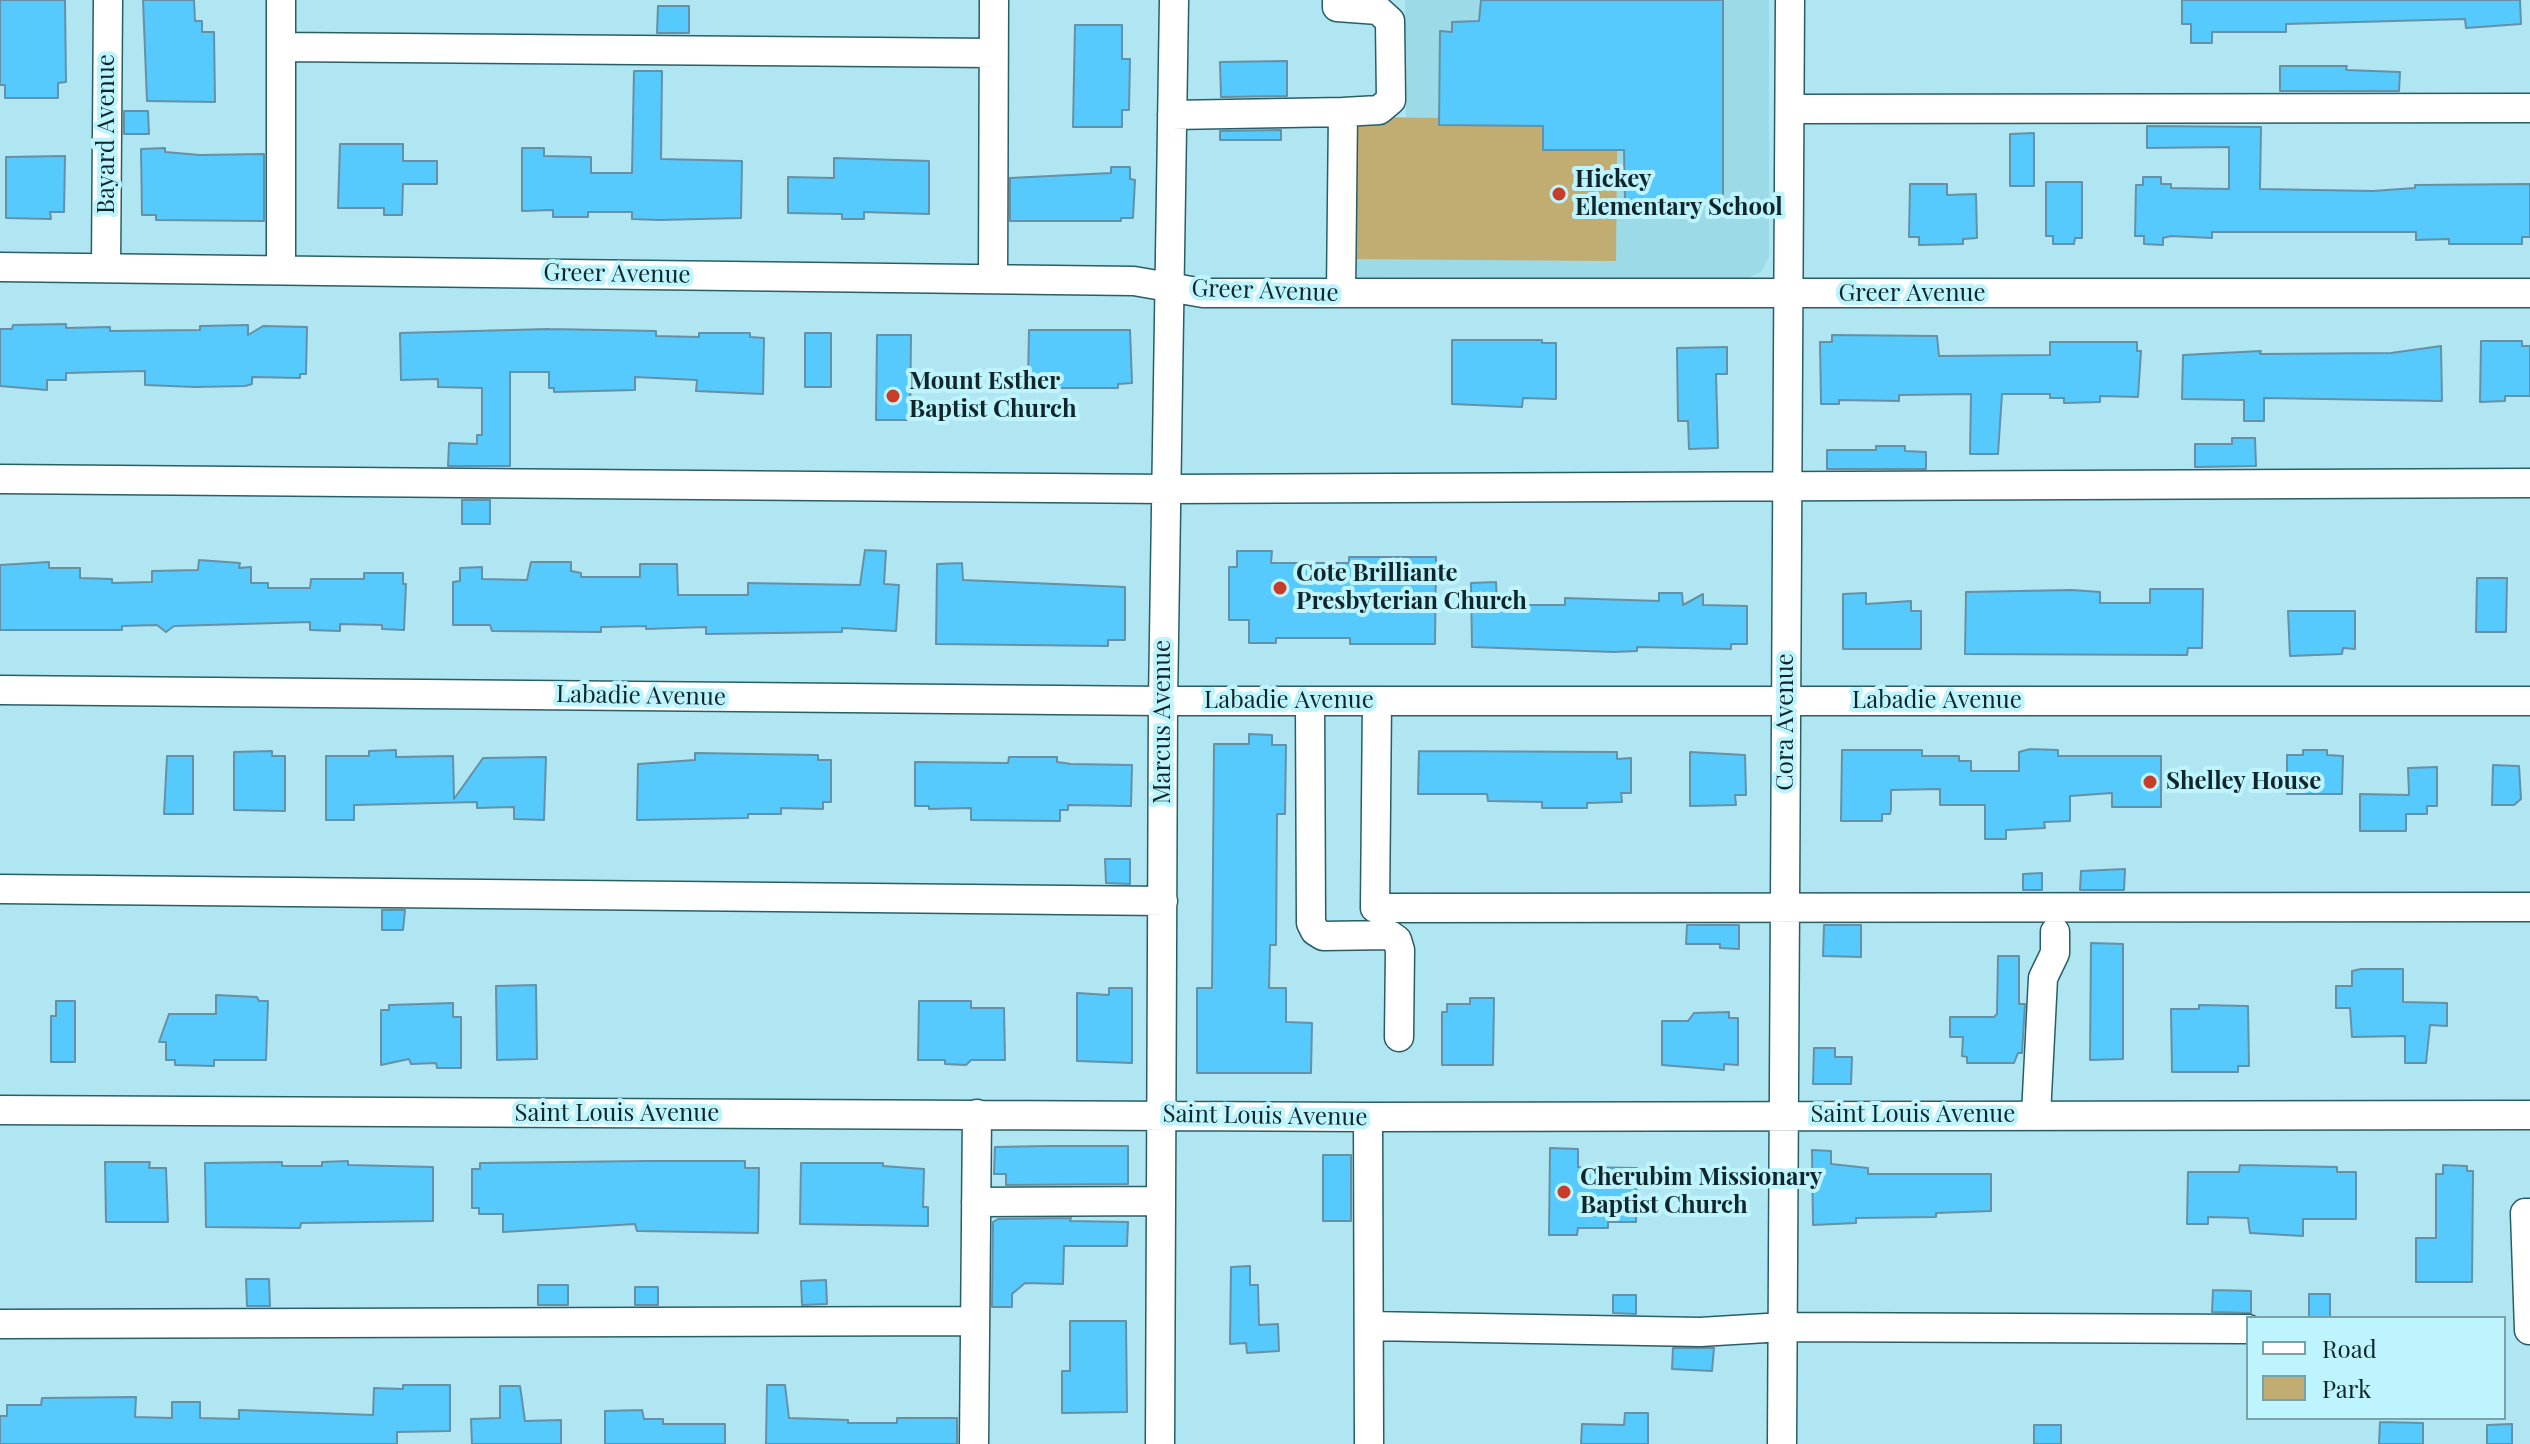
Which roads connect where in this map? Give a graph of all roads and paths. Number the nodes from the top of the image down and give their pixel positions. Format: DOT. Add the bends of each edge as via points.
graph roads {
  1 [pos="108,0"];
  2 [pos="281,0"];
  3 [pos="994,0"];
  4 [pos="1174,0"];
  5 [pos="1337,0"];
  6 [pos="1790,0"];
  7 [pos="281,47"];
  8 [pos="993,53"];
  9 [pos="2530,108"];
  10 [pos="1790,109"];
  11 [pos="1343,112"];
  12 [pos="1172,115"];
  13 [pos="0,267"];
  14 [pos="106,267"];
  15 [pos="281,270"];
  16 [pos="993,279"];
  17 [pos="1169,286"];
  18 [pos="1341,293"];
  19 [pos="2530,293"];
  20 [pos="1789,294"];
  21 [pos="0,479"];
  22 [pos="2530,483"];
  23 [pos="1788,486"];
  24 [pos="1166,489"];
  25 [pos="0,690"];
  26 [pos="1163,701"];
  27 [pos="1310,701"];
  28 [pos="1377,701"];
  29 [pos="1787,701"];
  30 [pos="2530,701"];
  31 [pos="0,889"];
  32 [pos="1163,901"];
  33 [pos="1785,907"];
  34 [pos="2530,907"];
  35 [pos="2055,932"];
  36 [pos="1399,1037"];
  37 [pos="0,1110"];
  38 [pos="977,1114"];
  39 [pos="1162,1114"];
  40 [pos="1784,1115"];
  41 [pos="2036,1115"];
  42 [pos="2530,1115"];
  43 [pos="1368,1117"];
  44 [pos="1161,1201"];
  45 [pos="976,1202"];
  46 [pos="2530,1213"];
  47 [pos="2529,1287"];
  48 [pos="974,1321"];
  49 [pos="0,1324"];
  50 [pos="1369,1326"];
  51 [pos="1783,1327"];
  52 [pos="2246,1329"];
  53 [pos="2506,1330"];
  54 [pos="2530,1330"];
  55 [pos="974,1444"];
  56 [pos="1160,1444"];
  57 [pos="1369,1444"];
  58 [pos="1782,1444"];
  1 -- 14 [label="street, Bayard Avenue"];
  2 -- 7 [label="street"];
  3 -- 8 [label="street"];
  4 -- 12 [label="street, Marcus Avenue"];
  5 -- 11 [label="street" via="1337,7 1378,10 1390,21 1391,100 1379,110"];
  6 -- 10 [label="street, Cora Avenue"];
  7 -- 8 [label="street"];
  7 -- 15 [label="street"];
  8 -- 16 [label="street"];
  9 -- 10 [label="street"];
  10 -- 20 [label="street, Cora Avenue"];
  11 -- 12 [label="street"];
  11 -- 18 [label="street"];
  12 -- 17 [label="street, Marcus Avenue"];
  13 -- 14 [label="street, Greer Avenue"];
  14 -- 15 [label="street, Greer Avenue"];
  15 -- 16 [label="street, Greer Avenue"];
  16 -- 17 [label="street, Greer Avenue"];
  17 -- 18 [label="street, Greer Avenue" via="1203,293"];
  17 -- 24 [label="street, Marcus Avenue"];
  18 -- 20 [label="street, Greer Avenue"];
  19 -- 20 [label="street, Greer Avenue"];
  20 -- 23 [label="street, Cora Avenue"];
  21 -- 24 [label="street"];
  22 -- 23 [label="street"];
  23 -- 24 [label="street"];
  23 -- 29 [label="street, Cora Avenue"];
  24 -- 26 [label="street, Marcus Avenue"];
  25 -- 26 [label="street, Labadie Avenue"];
  26 -- 27 [label="street, Labadie Avenue"];
  26 -- 32 [label="street, Marcus Avenue"];
  27 -- 28 [label="street, Labadie Avenue"];
  27 -- 36 [label="street" via="1311,923 1323,936 1390,935 1397,940"];
  28 -- 29 [label="street, Labadie Avenue"];
  28 -- 33 [label="street" via="1375,908"];
  29 -- 30 [label="street, Labadie Avenue"];
  29 -- 33 [label="street, Cora Avenue"];
  31 -- 32 [label="street"];
  32 -- 39 [label="street, Marcus Avenue"];
  33 -- 34 [label="street"];
  33 -- 40 [label="street, Cora Avenue"];
  35 -- 41 [label="street" via="2055,953 2043,978"];
  37 -- 38 [label="street, Saint Louis Avenue"];
  38 -- 39 [label="street, Saint Louis Avenue"];
  38 -- 45 [label="street"];
  39 -- 43 [label="street, Saint Louis Avenue"];
  39 -- 44 [label="street, Marcus Avenue"];
  40 -- 41 [label="street, Saint Louis Avenue"];
  40 -- 43 [label="street, Saint Louis Avenue"];
  40 -- 51 [label="street, Cora Avenue"];
  41 -- 42 [label="street, Saint Louis Avenue"];
  43 -- 50 [label="street"];
  44 -- 45 [label="street"];
  44 -- 56 [label="street, Marcus Avenue"];
  45 -- 48 [label="street"];
  46 -- 47 [label="street" via="2525,1213"];
  47 -- 54 [label="street"];
  48 -- 49 [label="street"];
  48 -- 55 [label="street"];
  50 -- 51 [label="street" via="1700,1332"];
  50 -- 57 [label="street"];
  51 -- 52 [label="street"];
  51 -- 58 [label="street, Cora Avenue"];
  53 -- 54 [label="street"];
}
